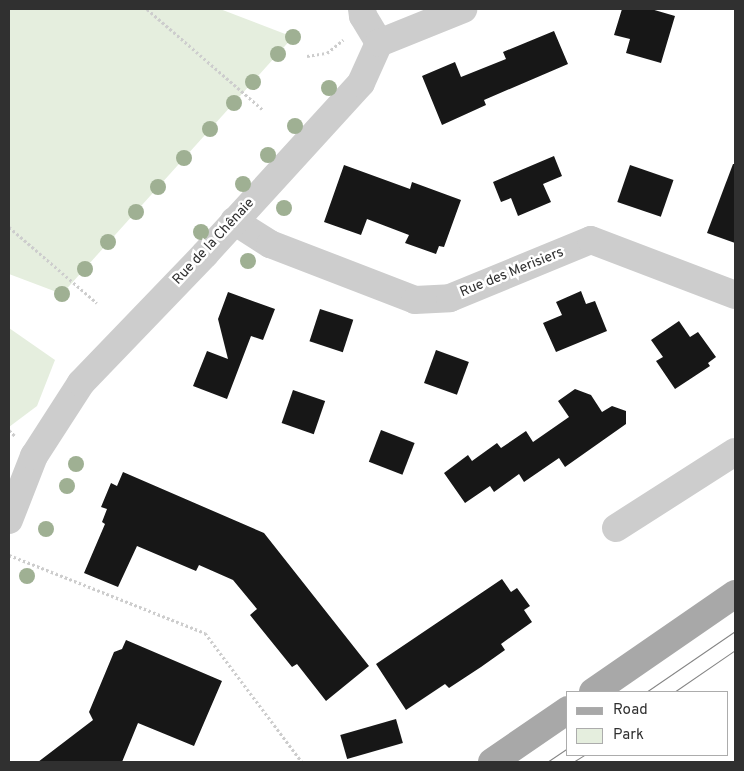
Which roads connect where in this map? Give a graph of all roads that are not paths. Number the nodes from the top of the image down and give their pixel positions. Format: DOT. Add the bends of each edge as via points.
graph roads {
  1 [pos="463,9"];
  2 [pos="362,12"];
  3 [pos="379,44"];
  4 [pos="234,221"];
  5 [pos="735,295"];
  6 [pos="735,452"];
  7 [pos="9,520"];
  8 [pos="616,528"];
  9 [pos="735,594"];
  10 [pos="594,691"];
  11 [pos="566,711"];
  12 [pos="492,762"];
  1 -- 3 [label="street"];
  2 -- 3 [label="street"];
  3 -- 4 [label="street, Rue de la Chênaie" via="361,83"];
  4 -- 5 [label="street, Rue des Merisiers" via="270,244 415,300 450,298 592,240"];
  4 -- 7 [label="street, Rue de la Chênaie" via="80,383 34,456"];
  6 -- 8 [label="street"];
  9 -- 10 [label="main road"];
  11 -- 12 [label="main road"];
}
